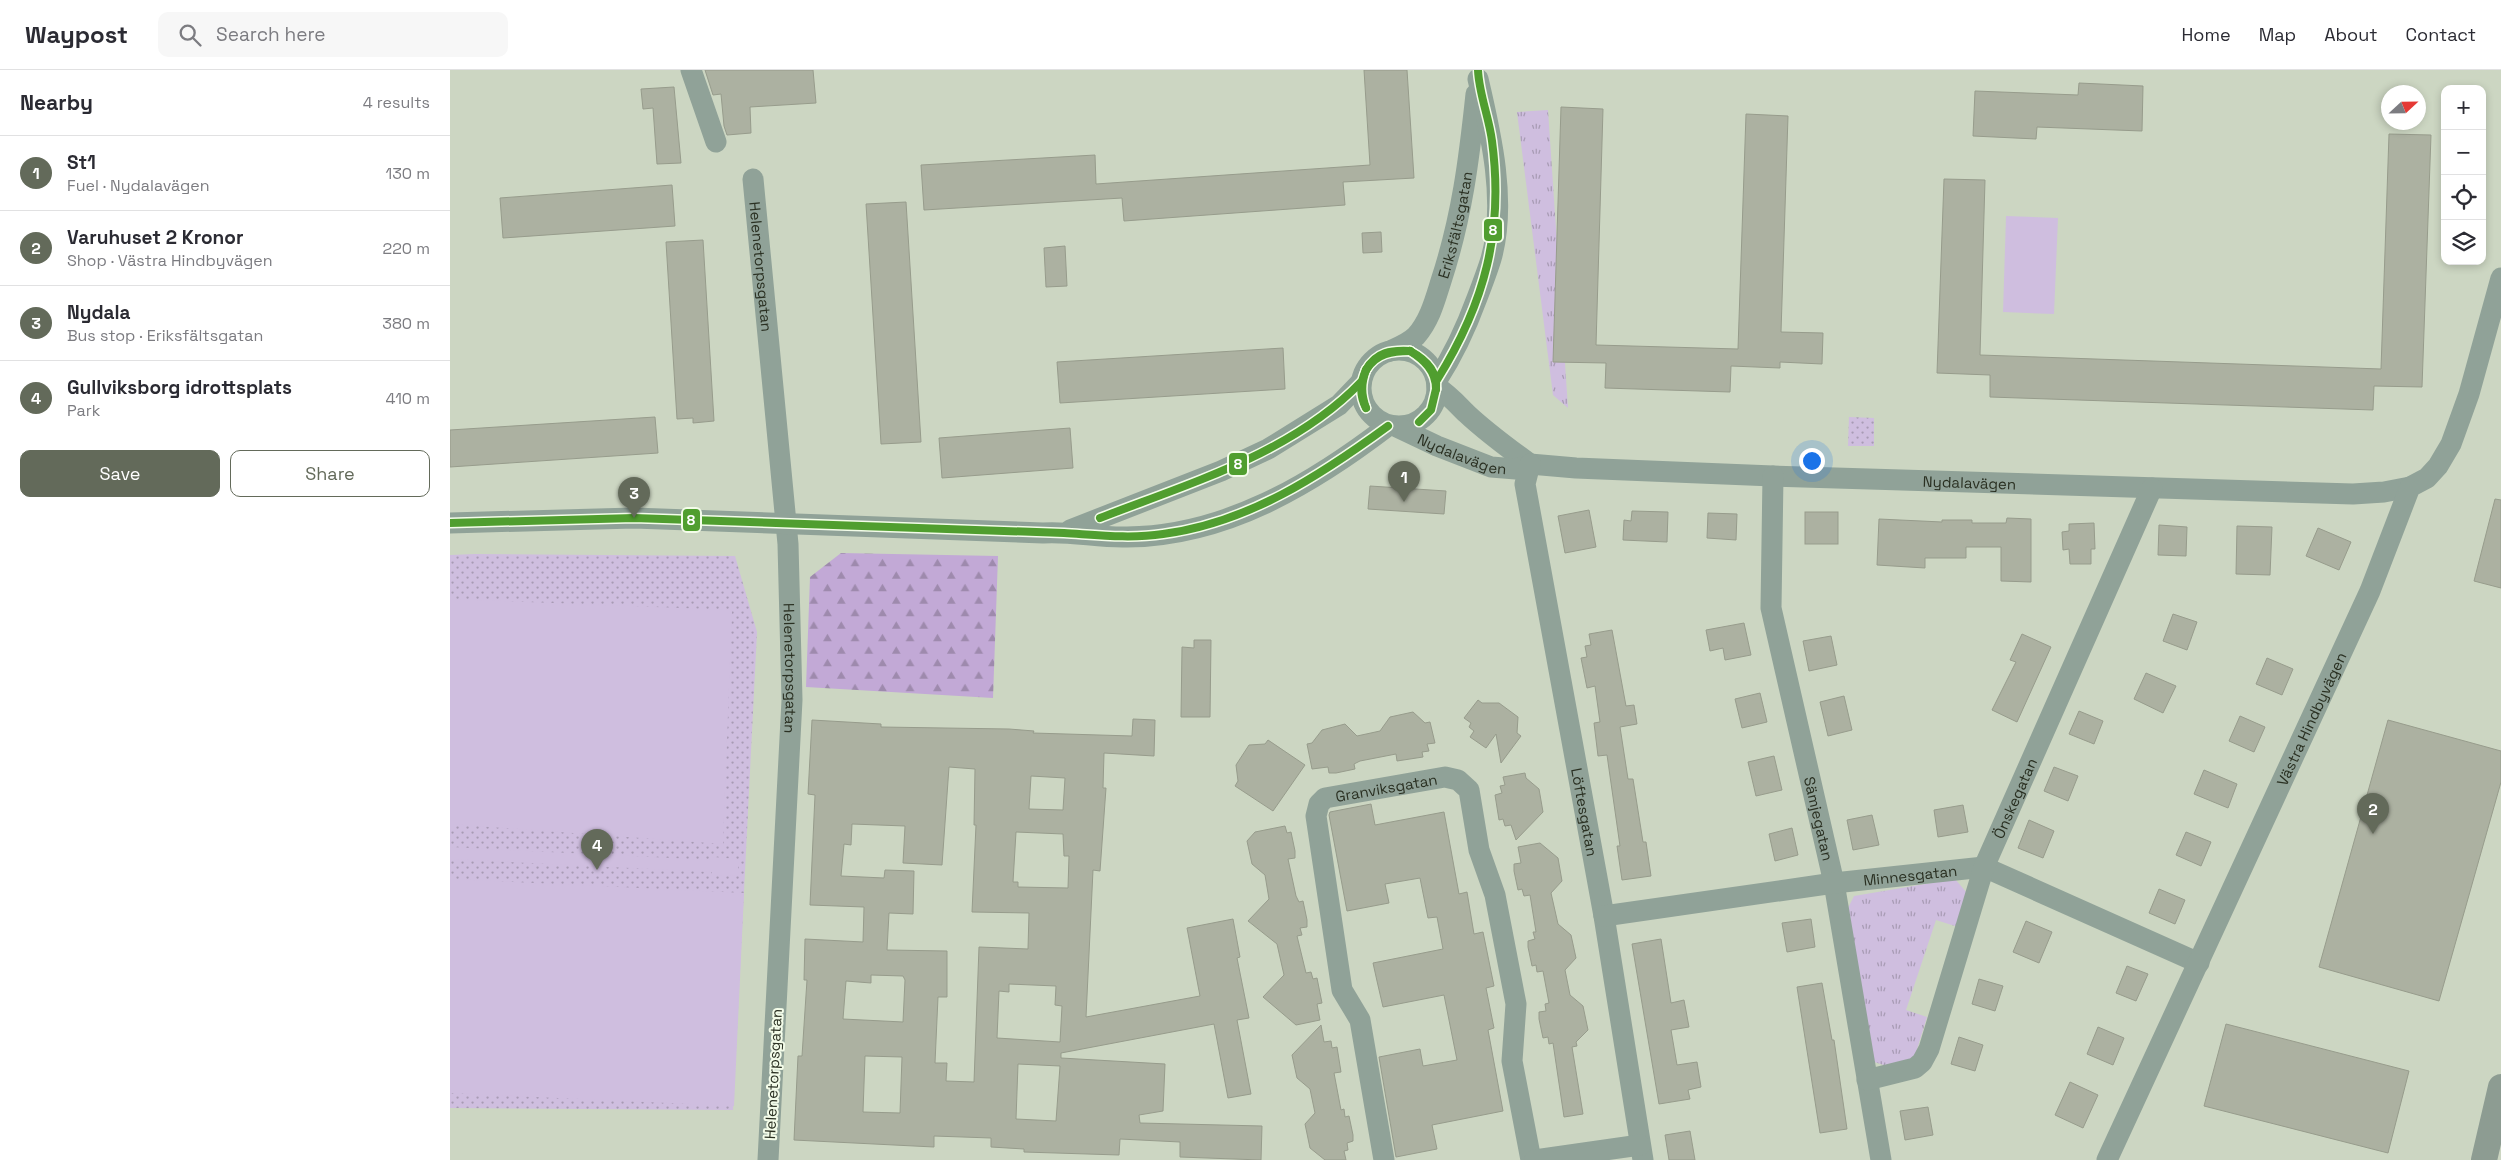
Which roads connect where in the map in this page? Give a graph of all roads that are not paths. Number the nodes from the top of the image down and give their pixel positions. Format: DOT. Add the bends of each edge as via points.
graph roads {
  1 [pos="691,70"];
  2 [pos="1478,74"];
  3 [pos="716,142"];
  4 [pos="754,179"];
  5 [pos="2501,278"];
  6 [pos="1390,351"];
  7 [pos="1361,382"];
  8 [pos="1437,383"];
  9 [pos="1392,427"];
  10 [pos="1530,464"];
  11 [pos="1773,476"];
  12 [pos="2410,487"];
  13 [pos="2152,488"];
  14 [pos="450,523"];
  15 [pos="786,524"];
  16 [pos="1065,531"];
  17 [pos="1984,867"];
  18 [pos="1834,883"];
  19 [pos="1604,916"];
  20 [pos="2198,963"];
  21 [pos="1867,1080"];
  22 [pos="2501,1087"];
  23 [pos="1642,1152"];
  24 [pos="768,1160"];
  25 [pos="1384,1160"];
  26 [pos="1531,1160"];
  27 [pos="1535,1160"];
  28 [pos="1881,1160"];
  29 [pos="2107,1160"];
  30 [pos="2484,1160"];
  1 -- 3 [label="street"];
  2 -- 6 [label="street, Eriksfältsgatan" via="1465,190 1457,230 1433,306 1416,336"];
  2 -- 8 [label="street, Eriksfältsgatan" via="1492,140 1497,198 1495,235 1491,258 1464,333"];
  4 -- 15 [label="street, Helenetorpsgatan"];
  5 -- 12 [label="street" via="2472,385 2451,444 2427,478"];
  6 -- 7 [label="street" via="1378,356 1367,367"];
  6 -- 8 [label="street" via="1405,350 1420,356 1427,362"];
  7 -- 9 [label="street" via="1361,396 1366,409 1375,419"];
  7 -- 16 [label="street" via="1339,405 1268,449 1174,490"];
  8 -- 9 [label="street" via="1436,400 1421,420 1409,426"];
  8 -- 10 [label="street, Nydalavägen" via="1465,412"];
  9 -- 10 [label="street, Nydalavägen" via="1492,467 1516,469"];
  9 -- 16 [label="street" via="1316,477 1252,510 1193,531 1126,538"];
  10 -- 11 [label="street, Nydalavägen"];
  10 -- 19 [label="street, Löftesgatan" via="1525,484"];
  11 -- 13 [label="street, Nydalavägen"];
  11 -- 18 [label="street, Sämjegatan" via="1771,608"];
  12 -- 13 [label="street, Nydalavägen" via="2353,494"];
  12 -- 20 [label="street, Västra Hindbyvägen" via="2370,591"];
  13 -- 17 [label="street, Önskegatan"];
  14 -- 15 [label="street" via="634,518"];
  15 -- 16 [label="street" via="1043,533"];
  15 -- 24 [label="street, Helenetorpsgatan" via="792,700"];
  17 -- 18 [label="street, Minnesgatan"];
  17 -- 20 [label="street"];
  17 -- 21 [label="street, Önskegatan" via="1936,1028 1922,1062 1915,1068"];
  18 -- 19 [label="street, Minnesgatan"];
  18 -- 21 [label="street, Sämjegatan"];
  19 -- 23 [label="street, Löftesgatan"];
  20 -- 29 [label="street, Västra Hindbyvägen"];
  21 -- 28 [label="street, Sämjegatan"];
  22 -- 30 [label="main road"];
  23 -- 27 [label="street"];
  25 -- 26 [label="street, Granviksgatan" via="1360,1020 1342,990 1316,816 1319,804 1325,798 1445,777 1458,780 1469,790 1479,850 1495,894 1516,1004 1512,1061"];
}
